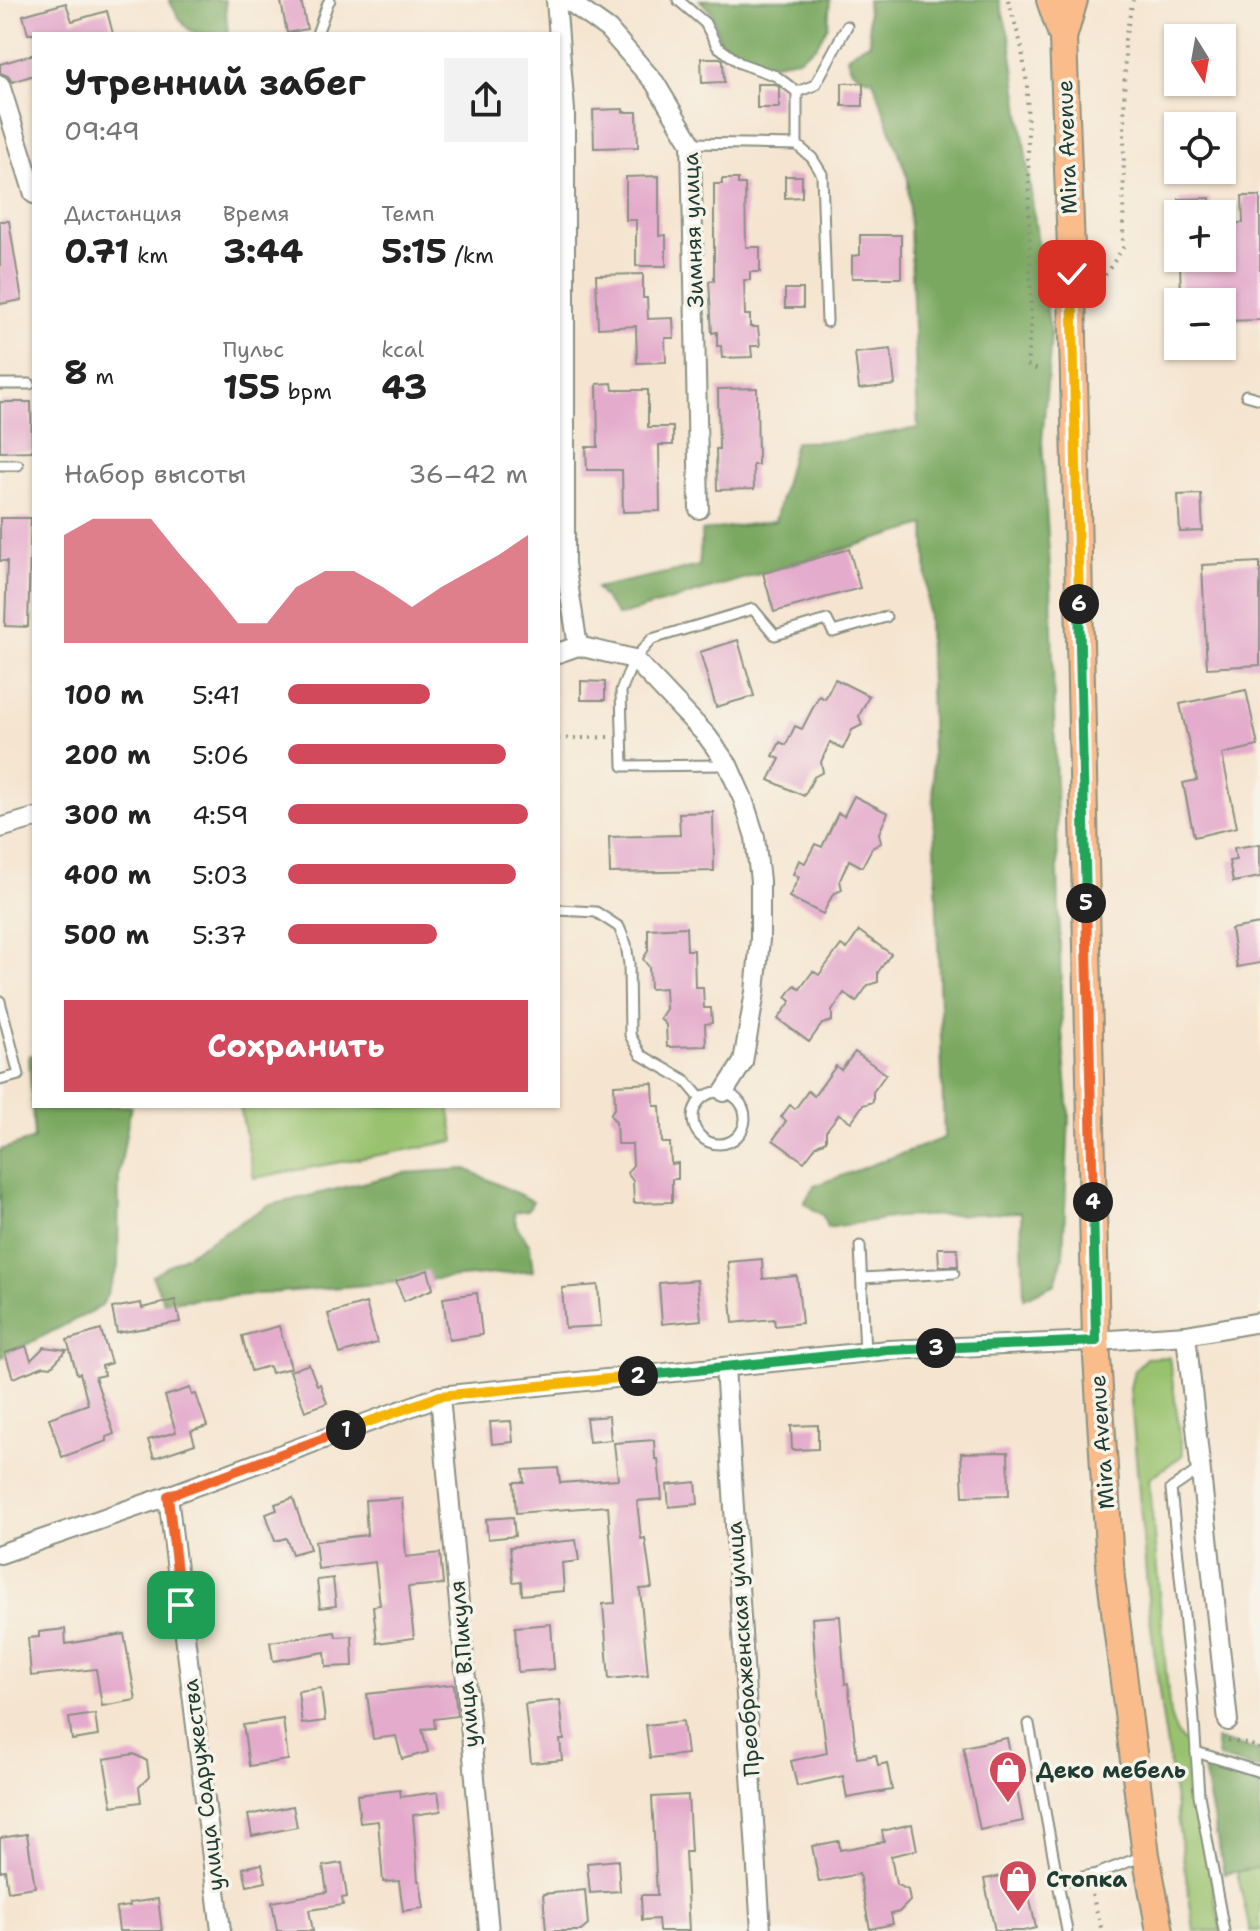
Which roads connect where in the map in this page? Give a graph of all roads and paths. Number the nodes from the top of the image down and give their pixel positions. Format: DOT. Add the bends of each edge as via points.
graph roads {
  1 [pos="330,0"];
  2 [pos="556,0"];
  3 [pos="567,0"];
  4 [pos="678,0"];
  5 [pos="1008,0"];
  6 [pos="1050,0"];
  7 [pos="1074,0"];
  8 [pos="1133,0"];
  9 [pos="847,26"];
  10 [pos="318,32"];
  11 [pos="558,32"];
  12 [pos="1063,38"];
  13 [pos="560,74"];
  14 [pos="0,85"];
  15 [pos="797,92"];
  16 [pos="562,111"];
  17 [pos="691,143"];
  18 [pos="797,145"];
  19 [pos="32,188"];
  20 [pos="1105,275"];
  21 [pos="827,322"];
  22 [pos="1040,371"];
  23 [pos="0,384"];
  24 [pos="30,384"];
  25 [pos="1246,395"];
  26 [pos="1260,399"];
  27 [pos="0,465"];
  28 [pos="18,465"];
  29 [pos="699,509"];
  30 [pos="886,617"];
  31 [pos="578,646"];
  32 [pos="560,652"];
  33 [pos="634,659"];
  34 [pos="623,738"];
  35 [pos="560,739"];
  36 [pos="728,765"];
  37 [pos="32,819"];
  38 [pos="0,828"];
  39 [pos="560,910"];
  40 [pos="0,1001"];
  41 [pos="0,1080"];
  42 [pos="724,1092"];
  43 [pos="701,1099"];
  44 [pos="860,1246"];
  45 [pos="954,1273"];
  46 [pos="862,1278"];
  47 [pos="1260,1322"];
  48 [pos="1186,1335"];
  49 [pos="1096,1341"];
  50 [pos="865,1352"];
  51 [pos="725,1367"];
  52 [pos="440,1396"];
  53 [pos="1200,1469"];
  54 [pos="168,1496"];
  55 [pos="0,1554"];
  56 [pos="1228,1721"];
  57 [pos="1029,1724"];
  58 [pos="1196,1752"];
  59 [pos="1260,1772"];
  60 [pos="1146,1855"];
  61 [pos="1086,1876"];
  62 [pos="1058,1882"];
  63 [pos="221,1931"];
  64 [pos="489,1931"];
  65 [pos="761,1931"];
  66 [pos="1067,1931"];
  67 [pos="1102,1931"];
  68 [pos="1160,1931"];
  69 [pos="1224,1931"];
  1 -- 10 [label="lane"];
  2 -- 11 [label="street"];
  3 -- 17 [label="street, Зимняя улица" via="618,40 655,83"];
  4 -- 15 [label="lane" via="705,23 717,46"];
  5 -- 22 [label="path" via="1027,84 1027,365"];
  6 -- 12 [label="main road, Mira Avenue"];
  7 -- 12 [label="main road, Mira Avenue"];
  8 -- 20 [label="path" via="1125,39 1123,248"];
  9 -- 15 [label="lane" via="815,85"];
  12 -- 49 [label="main road, Mira Avenue"];
  13 -- 16 [label="street"];
  14 -- 19 [label="street"];
  15 -- 18 [label="lane"];
  16 -- 31 [label="street" via="565,564"];
  17 -- 18 [label="lane"];
  17 -- 29 [label="street, Зимняя улица"];
  18 -- 21 [label="lane" via="822,174"];
  23 -- 24 [label="lane"];
  25 -- 26 [label="lane"];
  27 -- 28 [label="lane"];
  30 -- 33 [label="lane" via="833,632 827,620 775,635 753,609 652,639"];
  31 -- 32 [label="street"];
  31 -- 33 [label="street"];
  33 -- 34 [label="lane" via="621,691"];
  33 -- 36 [label="street"];
  34 -- 35 [label="path"];
  34 -- 36 [label="lane" via="623,766"];
  36 -- 42 [label="street" via="755,837 760,939 743,1062"];
  37 -- 38 [label="street"];
  39 -- 43 [label="lane" via="596,912 619,927 629,964 630,1035 641,1055 685,1080"];
  40 -- 41 [label="lane" via="19,1075"];
  42 -- 43 [label="lane"];
  42 -- 43 [label="lane" via="739,1101 745,1115 742,1131 728,1143 711,1143 697,1131 693,1114"];
  44 -- 46 [label="lane"];
  45 -- 46 [label="lane"];
  46 -- 50 [label="lane"];
  47 -- 48 [label="street"];
  48 -- 49 [label="street"];
  48 -- 53 [label="street"];
  49 -- 50 [label="street"];
  49 -- 60 [label="main road, Mira Avenue" via="1111,1579"];
  50 -- 51 [label="street"];
  51 -- 52 [label="street"];
  51 -- 65 [label="street, Преображенская улица"];
  52 -- 54 [label="street"];
  52 -- 64 [label="street, улица В.Пикуля"];
  53 -- 56 [label="street"];
  53 -- 58 [label="lane" via="1171,1489"];
  54 -- 55 [label="street"];
  54 -- 63 [label="street, улица Содружества"];
  57 -- 62 [label="lane"];
  58 -- 59 [label="lane"];
  58 -- 69 [label="lane"];
  60 -- 61 [label="lane"];
  60 -- 68 [label="main road, Mira Avenue"];
  61 -- 62 [label="lane"];
  61 -- 67 [label="path"];
  62 -- 66 [label="lane"];
}
